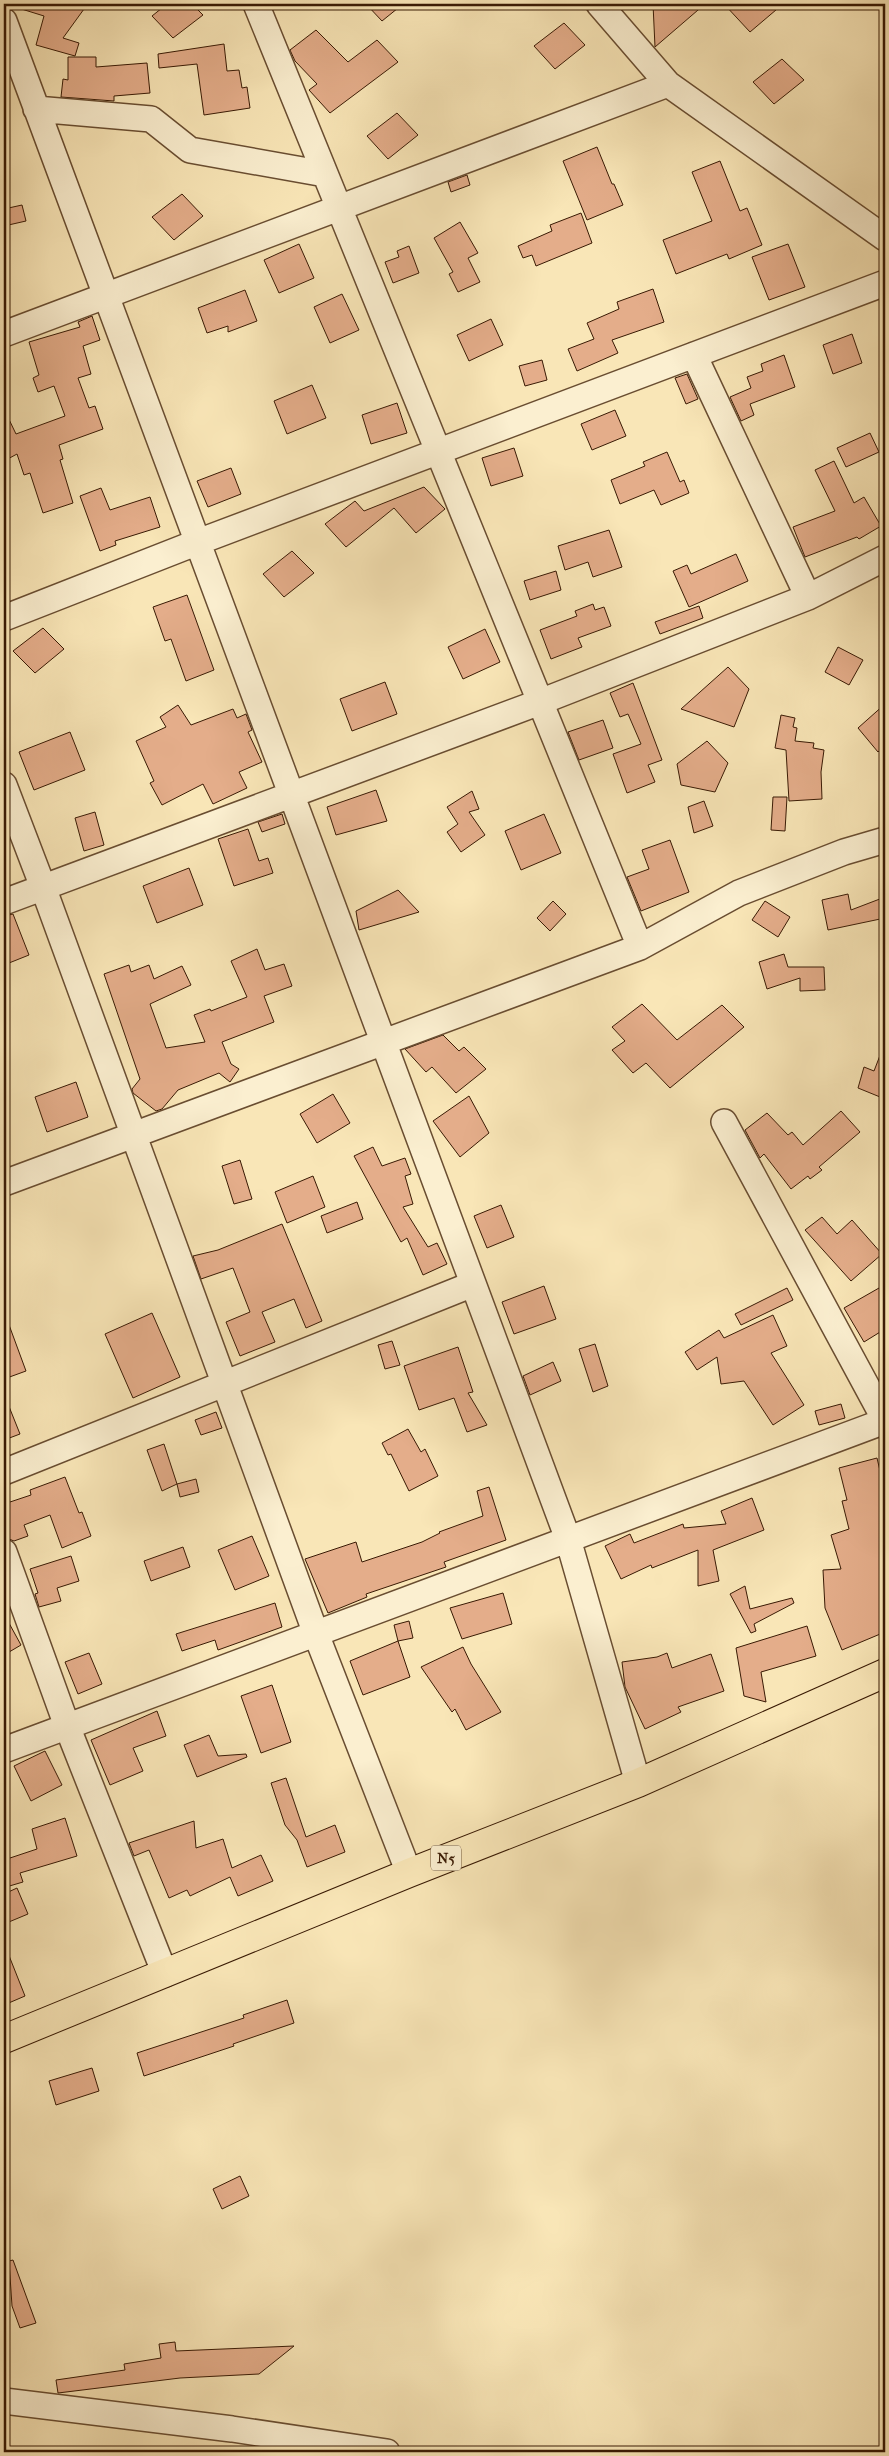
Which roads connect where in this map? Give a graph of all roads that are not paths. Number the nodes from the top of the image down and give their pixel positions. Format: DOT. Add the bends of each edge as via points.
graph roads {
  1 [pos="256,4"];
  2 [pos="600,4"];
  3 [pos="4,21"];
  4 [pos="668,84"];
  5 [pos="36,109"];
  6 [pos="326,174"];
  7 [pos="340,208"];
  8 [pos="885,238"];
  9 [pos="885,282"];
  10 [pos="106,296"];
  11 [pos="4,334"];
  12 [pos="694,355"];
  13 [pos="438,451"];
  14 [pos="198,542"];
  15 [pos="885,558"];
  16 [pos="808,597"];
  17 [pos="4,618"];
  18 [pos="540,702"];
  19 [pos="4,785"];
  20 [pos="292,795"];
  21 [pos="885,840"];
  22 [pos="43,886"];
  23 [pos="4,902"];
  24 [pos="640,947"];
  25 [pos="384,1042"];
  26 [pos="724,1122"];
  27 [pos="134,1134"];
  28 [pos="4,1183"];
  29 [pos="473,1284"];
  30 [pos="225,1384"];
  31 [pos="885,1421"];
  32 [pos="4,1472"];
  33 [pos="568,1539"];
  34 [pos="4,1552"];
  35 [pos="316,1634"];
  36 [pos="885,1673"];
  37 [pos="67,1726"];
  38 [pos="4,1750"];
  39 [pos="638,1783"];
  40 [pos="409,1873"];
  41 [pos="165,1974"];
  42 [pos="4,2039"];
  43 [pos="4,2401"];
  44 [pos="387,2452"];
  1 -- 6 [label="street"];
  2 -- 4 [label="street"];
  3 -- 5 [label="street"];
  4 -- 7 [label="street"];
  4 -- 8 [label="street"];
  5 -- 6 [label="street" via="151,119 190,150"];
  5 -- 10 [label="street"];
  6 -- 7 [label="street"];
  7 -- 10 [label="street"];
  7 -- 13 [label="street"];
  9 -- 12 [label="street"];
  10 -- 11 [label="street"];
  10 -- 14 [label="street"];
  12 -- 13 [label="street"];
  12 -- 16 [label="street"];
  13 -- 14 [label="street"];
  13 -- 18 [label="street"];
  14 -- 17 [label="street"];
  14 -- 20 [label="street"];
  15 -- 16 [label="street"];
  16 -- 18 [label="street"];
  18 -- 20 [label="street"];
  18 -- 24 [label="street"];
  19 -- 22 [label="street"];
  20 -- 22 [label="street"];
  20 -- 25 [label="street"];
  21 -- 24 [label="street" via="844,852 739,893"];
  22 -- 23 [label="street"];
  22 -- 27 [label="street"];
  24 -- 25 [label="street"];
  25 -- 27 [label="street"];
  25 -- 29 [label="street"];
  26 -- 31 [label="street"];
  27 -- 28 [label="street"];
  27 -- 30 [label="street"];
  29 -- 30 [label="street"];
  29 -- 33 [label="street"];
  30 -- 32 [label="street"];
  30 -- 35 [label="street"];
  31 -- 33 [label="street"];
  33 -- 35 [label="street"];
  33 -- 39 [label="street"];
  34 -- 37 [label="street"];
  35 -- 37 [label="street"];
  35 -- 40 [label="street"];
  36 -- 39 [label="highway, N5"];
  37 -- 38 [label="street"];
  37 -- 41 [label="street"];
  39 -- 40 [label="highway, N5"];
  40 -- 41 [label="highway, N5"];
  41 -- 42 [label="highway, N5"];
  43 -- 44 [label="street"];
}
